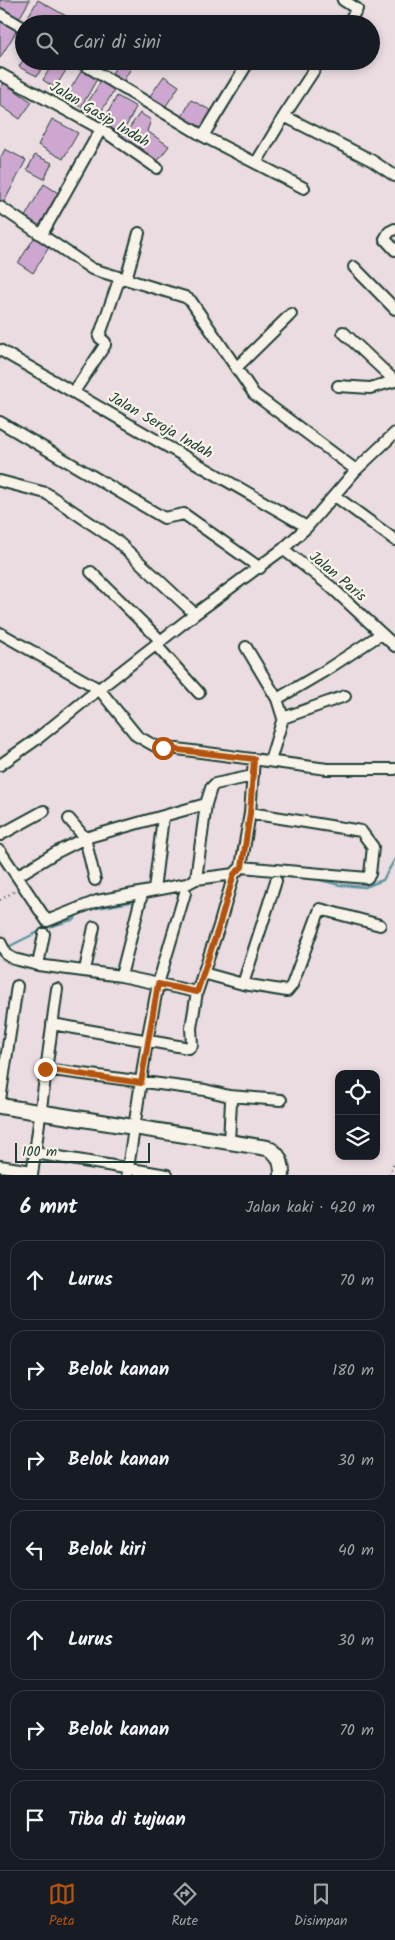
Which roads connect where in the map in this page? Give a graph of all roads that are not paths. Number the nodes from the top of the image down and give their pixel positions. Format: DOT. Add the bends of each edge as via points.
graph roads {
  1 [pos="343,0"];
  2 [pos="364,0"];
  3 [pos="357,9"];
  4 [pos="0,14"];
  5 [pos="353,15"];
  6 [pos="15,23"];
  7 [pos="93,70"];
  8 [pos="244,70"];
  9 [pos="314,70"];
  10 [pos="0,74"];
  11 [pos="284,116"];
  12 [pos="101,129"];
  13 [pos="203,136"];
  14 [pos="256,162"];
  15 [pos="158,168"];
  16 [pos="395,176"];
  17 [pos="304,188"];
  18 [pos="1,209"];
  19 [pos="395,229"];
  20 [pos="139,233"];
  21 [pos="42,234"];
  22 [pos="395,250"];
  23 [pos="354,267"];
  24 [pos="123,278"];
  25 [pos="395,309"];
  26 [pos="291,314"];
  27 [pos="343,332"];
  28 [pos="0,350"];
  29 [pos="236,368"];
  30 [pos="338,386"];
  31 [pos="74,392"];
  32 [pos="0,422"];
  33 [pos="394,435"];
  34 [pos="356,470"];
  35 [pos="0,481"];
  36 [pos="335,496"];
  37 [pos="307,527"];
  38 [pos="395,540"];
  39 [pos="283,549"];
  40 [pos="260,568"];
  41 [pos="91,572"];
  42 [pos="195,614"];
  43 [pos="0,633"];
  44 [pos="381,634"];
  45 [pos="158,643"];
  46 [pos="395,646"];
  47 [pos="246,647"];
  48 [pos="98,689"];
  49 [pos="199,694"];
  50 [pos="344,696"];
  51 [pos="277,699"];
  52 [pos="283,718"];
  53 [pos="254,759"];
  54 [pos="270,761"];
  55 [pos="0,765"];
  56 [pos="395,768"];
  57 [pos="253,776"];
  58 [pos="206,804"];
  59 [pos="44,811"];
  60 [pos="250,813"];
  61 [pos="163,817"];
  62 [pos="69,818"];
  63 [pos="0,835"];
  64 [pos="85,838"];
  65 [pos="0,851"];
  66 [pos="238,870"];
  67 [pos="17,876"];
  68 [pos="196,879"];
  69 [pos="95,880"];
  70 [pos="276,881"];
  71 [pos="154,890"];
  72 [pos="185,893"];
  73 [pos="142,894"];
  74 [pos="380,925"];
  75 [pos="94,928"];
  76 [pos="44,934"];
  77 [pos="0,942"];
  78 [pos="38,965"];
  79 [pos="85,970"];
  80 [pos="203,973"];
  81 [pos="121,976"];
  82 [pos="158,984"];
  83 [pos="243,984"];
  84 [pos="17,986"];
  85 [pos="57,989"];
  86 [pos="197,992"];
  87 [pos="52,1024"];
  88 [pos="148,1041"];
  89 [pos="45,1069"];
  90 [pos="141,1083"];
  91 [pos="229,1096"];
  92 [pos="0,1100"];
  93 [pos="281,1100"];
  94 [pos="0,1106"];
  95 [pos="39,1111"];
  96 [pos="134,1126"];
  97 [pos="229,1142"];
  98 [pos="36,1153"];
  99 [pos="0,1166"];
  100 [pos="127,1171"];
  101 [pos="32,1173"];
  102 [pos="168,1175"];
  103 [pos="282,1175"];
  1 -- 3 [label="street"];
  2 -- 3 [label="street"];
  3 -- 5 [label="street"];
  4 -- 6 [label="street"];
  7 -- 13 [label="street"];
  8 -- 13 [label="street"];
  9 -- 11 [label="street"];
  10 -- 12 [label="street, Jalan Gasip Indah"];
  11 -- 14 [label="street"];
  11 -- 16 [label="street" via="372,160"];
  12 -- 15 [label="street, Jalan Gasip Indah"];
  12 -- 21 [label="street"];
  13 -- 14 [label="street"];
  14 -- 17 [label="street"];
  18 -- 21 [label="street"];
  19 -- 22 [label="street" via="385,239"];
  20 -- 24 [label="street"];
  21 -- 24 [label="street" via="92,269"];
  23 -- 25 [label="street"];
  24 -- 29 [label="street" via="191,300"];
  24 -- 31 [label="street" via="99,337 105,345"];
  26 -- 29 [label="street"];
  27 -- 30 [label="street" via="395,382 370,388"];
  28 -- 31 [label="street, Jalan Seroja Indah"];
  29 -- 34 [label="street" via="257,396"];
  31 -- 37 [label="street, Jalan Seroja Indah"];
  32 -- 40 [label="street" via="164,518 183,514"];
  33 -- 34 [label="street"];
  34 -- 36 [label="street"];
  35 -- 42 [label="street" via="46,493 117,541"];
  36 -- 37 [label="street"];
  36 -- 38 [label="street"];
  37 -- 39 [label="street"];
  39 -- 40 [label="street"];
  39 -- 44 [label="street, Jalan Paris" via="330,586"];
  40 -- 42 [label="street"];
  41 -- 45 [label="street"];
  42 -- 45 [label="street"];
  43 -- 48 [label="street"];
  44 -- 46 [label="street, Jalan Paris"];
  44 -- 51 [label="street"];
  45 -- 48 [label="street"];
  45 -- 49 [label="street"];
  47 -- 51 [label="street"];
  48 -- 53 [label="street" via="144,741 163,748"];
  48 -- 55 [label="street"];
  50 -- 52 [label="street"];
  51 -- 52 [label="street"];
  52 -- 54 [label="street"];
  53 -- 54 [label="street"];
  53 -- 57 [label="street"];
  54 -- 56 [label="street" via="333,769"];
  57 -- 58 [label="street" via="215,784"];
  57 -- 60 [label="street"];
  58 -- 61 [label="street"];
  58 -- 68 [label="street"];
  59 -- 63 [label="street"];
  60 -- 66 [label="street"];
  60 -- 66 [label="street" via="361,831 373,847 370,874 367,878"];
  61 -- 64 [label="street"];
  61 -- 71 [label="street"];
  62 -- 64 [label="street"];
  64 -- 67 [label="street"];
  64 -- 69 [label="street"];
  65 -- 67 [label="street"];
  66 -- 68 [label="street"];
  66 -- 80 [label="street"];
  67 -- 73 [label="street" via="47,921 97,901"];
  68 -- 71 [label="street" via="187,884"];
  70 -- 83 [label="street"];
  71 -- 73 [label="street"];
  72 -- 82 [label="street"];
  73 -- 81 [label="street"];
  74 -- 83 [label="street" via="320,909 287,991"];
  75 -- 79 [label="street"];
  76 -- 78 [label="street"];
  77 -- 78 [label="street" via="10,958"];
  78 -- 79 [label="street"];
  79 -- 81 [label="street"];
  80 -- 83 [label="street"];
  80 -- 86 [label="street"];
  81 -- 82 [label="street"];
  82 -- 86 [label="street"];
  82 -- 88 [label="street"];
  84 -- 92 [label="street"];
  85 -- 87 [label="street"];
  86 -- 88 [label="street" via="191,1028 193,1042 189,1048"];
  87 -- 88 [label="street"];
  87 -- 89 [label="street"];
  88 -- 90 [label="street"];
  89 -- 90 [label="street"];
  89 -- 95 [label="street"];
  90 -- 91 [label="street" via="206,1090"];
  90 -- 96 [label="street"];
  91 -- 93 [label="street"];
  91 -- 97 [label="street"];
  94 -- 95 [label="street"];
  95 -- 96 [label="street"];
  95 -- 98 [label="street"];
  96 -- 97 [label="street"];
  96 -- 100 [label="street"];
  97 -- 103 [label="street" via="275,1151 280,1159"];
  98 -- 100 [label="street"];
  98 -- 101 [label="street"];
  99 -- 101 [label="street"];
  100 -- 102 [label="street"];
}
